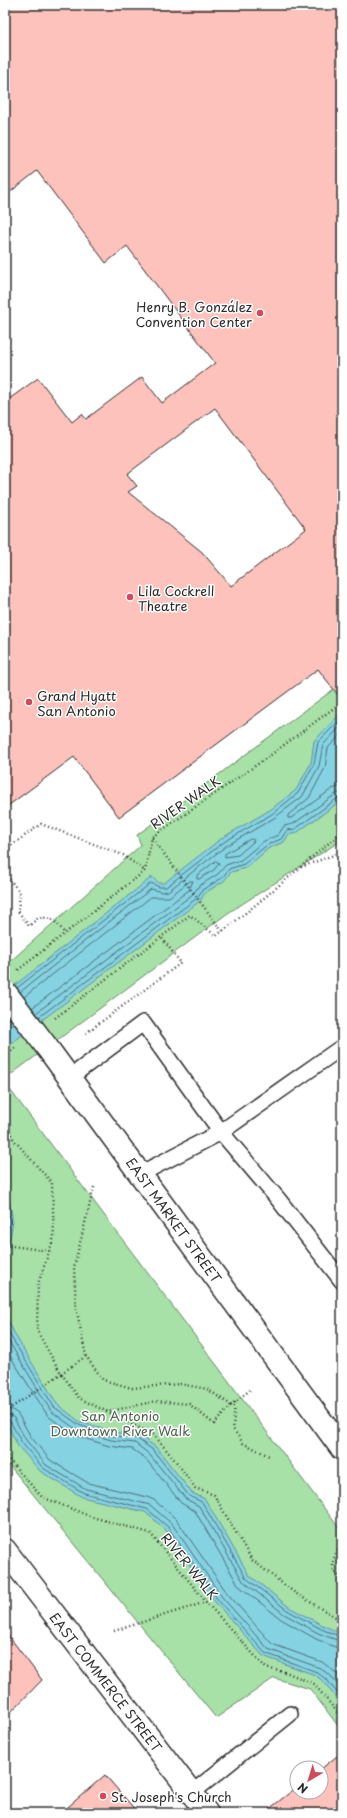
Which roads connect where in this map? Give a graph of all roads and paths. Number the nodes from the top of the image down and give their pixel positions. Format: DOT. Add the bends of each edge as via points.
graph roads {
  1 [pos="342,702"];
  2 [pos="342,832"];
  3 [pos="152,837"];
  4 [pos="5,850"];
  5 [pos="342,852"];
  6 [pos="298,868"];
  7 [pos="145,871"];
  8 [pos="5,873"];
  9 [pos="222,931"];
  10 [pos="65,934"];
  11 [pos="162,936"];
  12 [pos="17,971"];
  13 [pos="5,992"];
  14 [pos="49,1022"];
  15 [pos="86,1033"];
  16 [pos="18,1046"];
  17 [pos="342,1048"];
  18 [pos="5,1056"];
  19 [pos="69,1078"];
  20 [pos="5,1124"];
  21 [pos="221,1132"];
  22 [pos="140,1174"];
  23 [pos="94,1187"];
  24 [pos="5,1245"];
  25 [pos="49,1251"];
  26 [pos="342,1281"];
  27 [pos="86,1356"];
  28 [pos="250,1390"];
  29 [pos="235,1402"];
  30 [pos="231,1405"];
  31 [pos="5,1412"];
  32 [pos="106,1412"];
  33 [pos="342,1449"];
  34 [pos="5,1453"];
  35 [pos="268,1456"];
  36 [pos="342,1543"];
  37 [pos="5,1550"];
  38 [pos="342,1577"];
  39 [pos="206,1602"];
  40 [pos="342,1621"];
  41 [pos="114,1631"];
  42 [pos="290,1714"];
  43 [pos="342,1718"];
  44 [pos="192,1794"];
  45 [pos="207,1813"];
  1 -- 3 [label="path, RIVER WALK"];
  2 -- 6 [label="path"];
  3 -- 7 [label="path, RIVER WALK"];
  3 -- 9 [label="path"];
  4 -- 7 [label="path" via="41,824 123,855"];
  5 -- 6 [label="path"];
  6 -- 9 [label="path"];
  7 -- 10 [label="path"];
  8 -- 10 [label="path" via="20,893 18,911 29,926 38,918 51,918"];
  9 -- 11 [label="path" via="216,936 190,915"];
  10 -- 12 [label="path"];
  11 -- 14 [label="path"];
  11 -- 15 [label="path" via="181,963"];
  13 -- 19 [label="main road, EAST MARKET STREET, bridge"];
  16 -- 18 [label="path"];
  17 -- 21 [label="lane"];
  19 -- 21 [label="lane" via="143,1023"];
  19 -- 22 [label="main road, EAST MARKET STREET"];
  20 -- 25 [label="path" via="14,1140 52,1183 54,1237"];
  21 -- 22 [label="lane"];
  21 -- 26 [label="lane" via="278,1199"];
  22 -- 33 [label="main road, EAST MARKET STREET"];
  23 -- 27 [label="path" via="74,1267 76,1307"];
  24 -- 25 [label="path"];
  25 -- 32 [label="path" via="38,1284 37,1331 58,1370 79,1398"];
  27 -- 30 [label="path" via="103,1380 132,1388 180,1384 207,1390"];
  27 -- 31 [label="path, bridge"];
  28 -- 29 [label="path"];
  29 -- 30 [label="path"];
  29 -- 35 [label="path" via="233,1429 243,1444"];
  30 -- 32 [label="path" via="214,1424 189,1404 156,1401"];
  32 -- 40 [label="path" via="154,1436 195,1488 214,1495 252,1560 295,1593"];
  34 -- 39 [label="path, RIVER WALK" via="42,1497 92,1517 150,1532"];
  36 -- 38 [label="path" via="336,1551 333,1568 335,1574"];
  37 -- 44 [label="main road, EAST COMMERCE STREET"];
  39 -- 41 [label="path"];
  39 -- 43 [label="path, RIVER WALK" via="266,1668 288,1672 314,1684"];
  42 -- 44 [label="lane"];
  44 -- 45 [label="main road, EAST COMMERCE STREET"];
}
